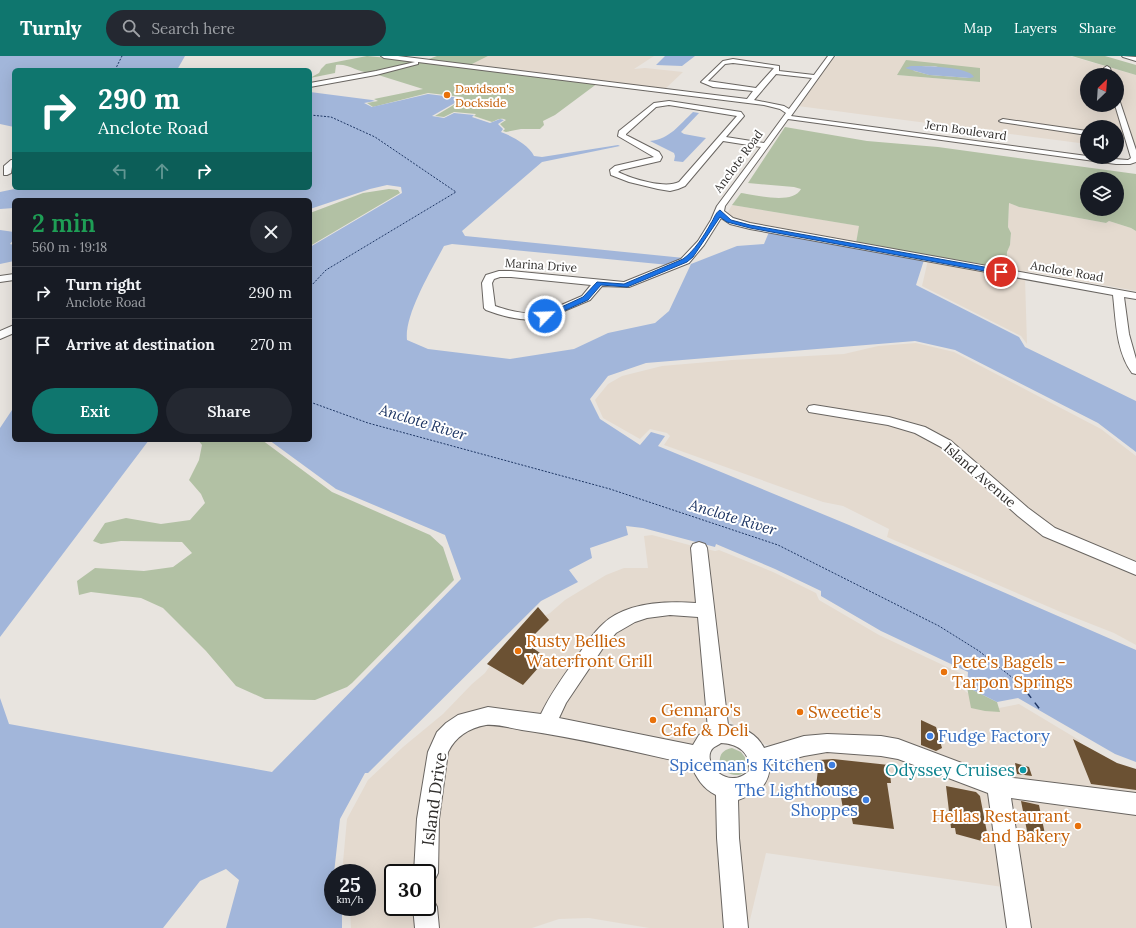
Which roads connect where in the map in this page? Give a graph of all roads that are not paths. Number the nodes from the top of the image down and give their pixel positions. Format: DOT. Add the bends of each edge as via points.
graph roads {
  1 [pos="384,56"];
  2 [pos="434,56"];
  3 [pos="831,56"];
  4 [pos="1125,56"];
  5 [pos="1136,59"];
  6 [pos="423,61"];
  7 [pos="775,72"];
  8 [pos="816,77"];
  9 [pos="312,85"];
  10 [pos="758,90"];
  11 [pos="749,101"];
  12 [pos="1120,112"];
  13 [pos="788,114"];
  14 [pos="1003,121"];
  15 [pos="1080,132"];
  16 [pos="721,139"];
  17 [pos="765,146"];
  18 [pos="1134,151"];
  19 [pos="0,160"];
  20 [pos="12,162"];
  21 [pos="12,163"];
  22 [pos="7,173"];
  23 [pos="720,212"];
  24 [pos="12,276"];
  25 [pos="0,279"];
  26 [pos="599,283"];
  27 [pos="1118,293"];
  28 [pos="1136,296"];
  29 [pos="12,329"];
  30 [pos="0,336"];
  31 [pos="1131,342"];
  32 [pos="1136,370"];
  33 [pos="814,409"];
  34 [pos="699,548"];
  35 [pos="1136,569"];
  36 [pos="705,610"];
  37 [pos="546,724"];
  38 [pos="719,734"];
  39 [pos="699,756"];
  40 [pos="759,759"];
  41 [pos="998,785"];
  42 [pos="727,789"];
  43 [pos="1136,804"];
  44 [pos="426,864"];
  45 [pos="426,916"];
  46 [pos="427,928"];
  47 [pos="736,928"];
  48 [pos="1019,928"];
  1 -- 6 [label="street"];
  2 -- 6 [label="street"];
  3 -- 8 [label="street, Anclote Road"];
  4 -- 5 [label="street"];
  6 -- 9 [label="street"];
  6 -- 11 [label="street"];
  7 -- 8 [label="street"];
  7 -- 10 [label="street"];
  7 -- 10 [label="street" via="777,68 774,66 728,62 704,82"];
  8 -- 13 [label="street, Anclote Road"];
  10 -- 11 [label="street"];
  11 -- 13 [label="street" via="776,105"];
  12 -- 18 [label="street" via="1126,139"];
  13 -- 17 [label="street, Anclote Road"];
  13 -- 18 [label="street, Jern Boulevard" via="1116,162 1130,162 1135,159"];
  14 -- 15 [label="street"];
  16 -- 16 [label="street" via="741,116 739,113 669,103 657,104 622,133 622,136 656,154 657,159 618,168 614,173 662,187 676,187 682,184"];
  16 -- 17 [label="street"];
  17 -- 23 [label="street, Anclote Road" via="721,206"];
  19 -- 20 [label="street"];
  21 -- 22 [label="street" via="8,166"];
  23 -- 26 [label="street, Marina Drive" via="691,256 624,286"];
  23 -- 27 [label="street, Anclote Road" via="729,221 750,226"];
  24 -- 25 [label="street"];
  26 -- 26 [label="street, Marina Drive" via="510,274 490,277 487,283 490,308 504,313 536,317 545,316 586,298"];
  27 -- 28 [label="street, Anclote Road"];
  27 -- 31 [label="street"];
  29 -- 30 [label="street"];
  31 -- 32 [label="street" via="1132,367"];
  33 -- 35 [label="street, Island Avenue" via="889,421 920,430 946,444 1049,532"];
  34 -- 36 [label="street"];
  36 -- 37 [label="street" via="670,608 647,611 629,617 610,628 559,697"];
  36 -- 38 [label="street"];
  37 -- 39 [label="street"];
  37 -- 44 [label="street, Island Drive" via="488,716 465,721 444,739 438,752 428,819"];
  38 -- 39 [label="street" via="705,742"];
  38 -- 40 [label="street" via="739,736 755,750"];
  39 -- 42 [label="street" via="704,773 718,786"];
  40 -- 41 [label="street" via="804,746 827,743 880,746 917,755"];
  40 -- 42 [label="street" via="758,776 753,783 746,788"];
  41 -- 43 [label="street"];
  41 -- 48 [label="street"];
  42 -- 47 [label="street" via="728,838"];
  45 -- 46 [label="street"];
}
